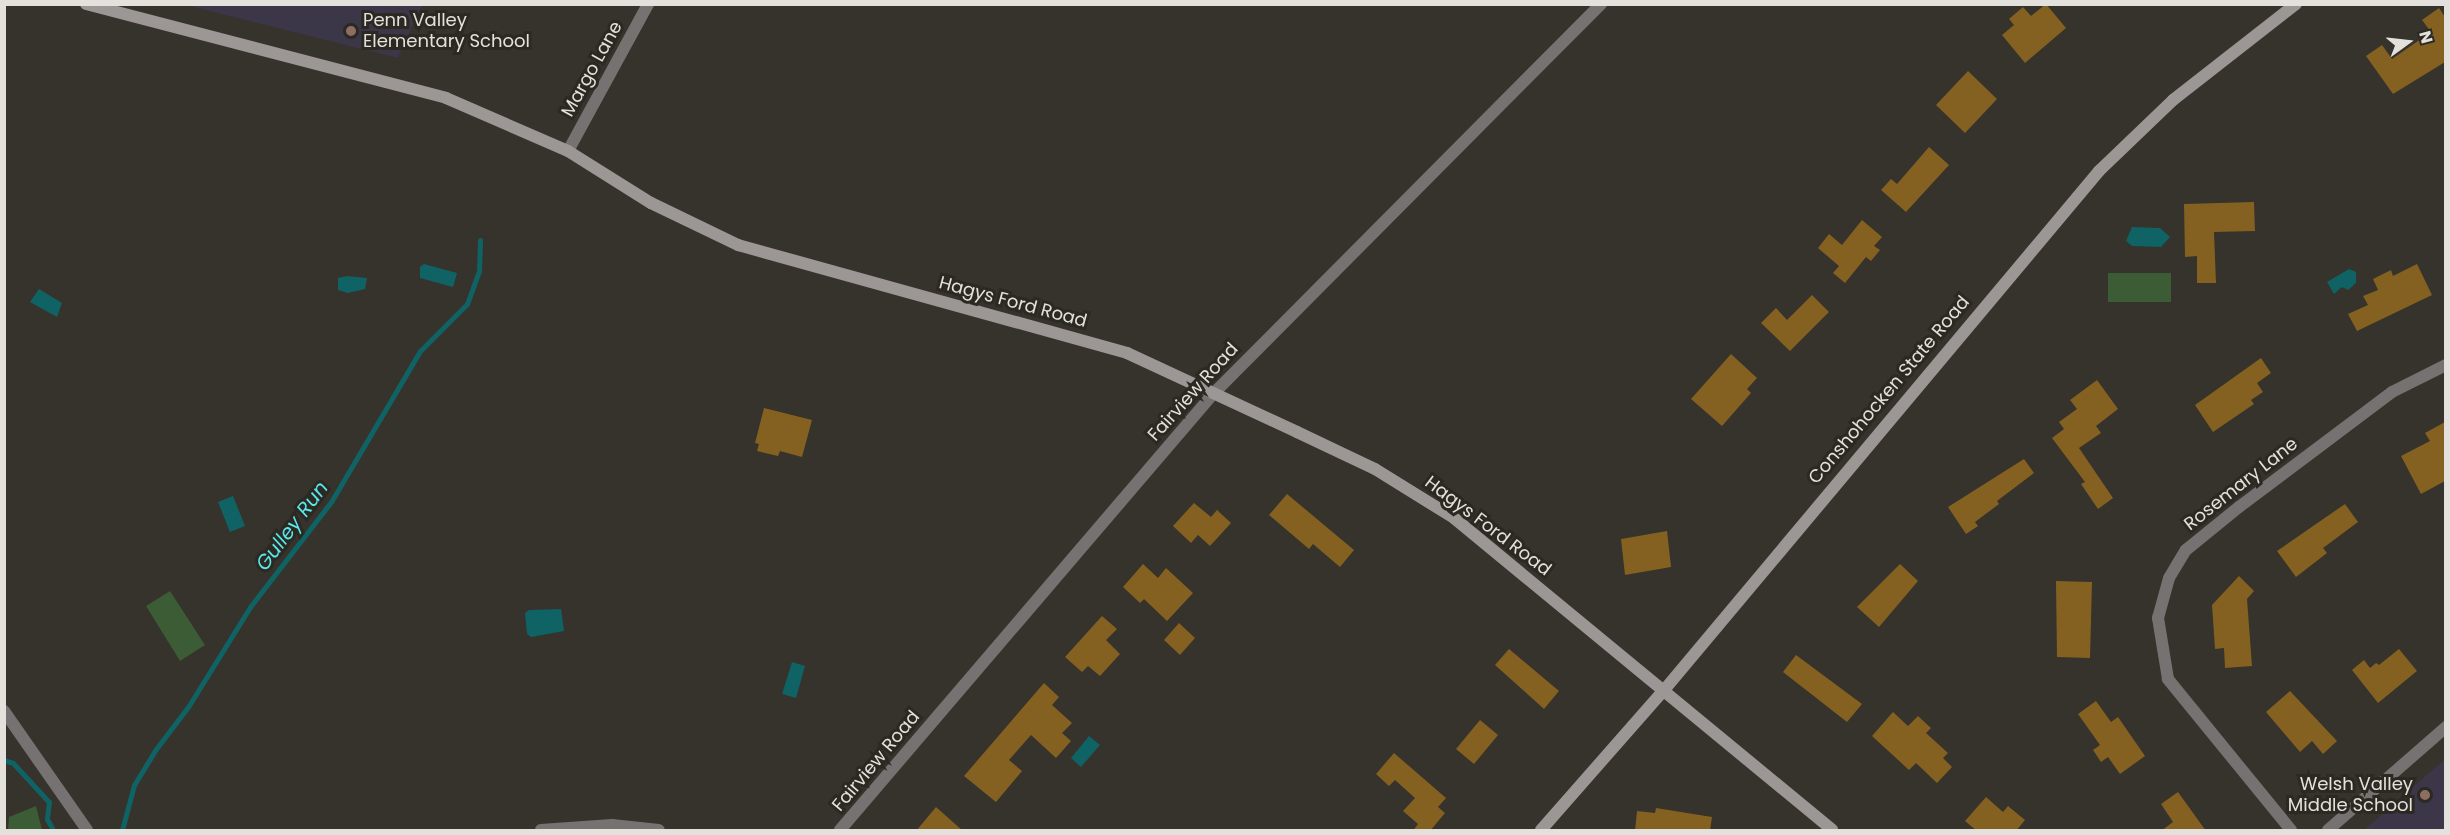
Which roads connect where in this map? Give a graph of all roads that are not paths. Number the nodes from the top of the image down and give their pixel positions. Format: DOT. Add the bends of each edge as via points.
graph roads {
  1 [pos="86,4"];
  2 [pos="648,4"];
  3 [pos="1601,4"];
  4 [pos="2296,4"];
  5 [pos="568,151"];
  6 [pos="2445,365"];
  7 [pos="1212,395"];
  8 [pos="1665,689"];
  9 [pos="4,711"];
  10 [pos="2445,727"];
  11 [pos="87,831"];
  12 [pos="541,831"];
  13 [pos="659,831"];
  14 [pos="840,831"];
  15 [pos="1540,831"];
  16 [pos="1832,831"];
  17 [pos="2291,831"];
  18 [pos="2328,831"];
  1 -- 5 [label="street, Hagys Ford Road" via="446,98"];
  2 -- 5 [label="street, Margo Lane"];
  3 -- 7 [label="street, Fairview Road"];
  4 -- 8 [label="street, Conshohocken State Road" via="2186,89 2099,171"];
  5 -- 7 [label="street, Hagys Ford Road" via="651,203 738,245 1093,342 1167,371"];
  6 -- 17 [label="street, Rosemary Lane" via="2392,392 2239,507 2186,550 2169,578 2158,618 2168,679"];
  7 -- 8 [label="street, Hagys Ford Road" via="1418,493"];
  7 -- 14 [label="street, Fairview Road"];
  8 -- 15 [label="street, Conshohocken State Road"];
  8 -- 16 [label="street, Hagys Ford Road"];
  9 -- 11 [label="street"];
  10 -- 18 [label="street"];
  12 -- 13 [label="street" via="612,825"];
}
